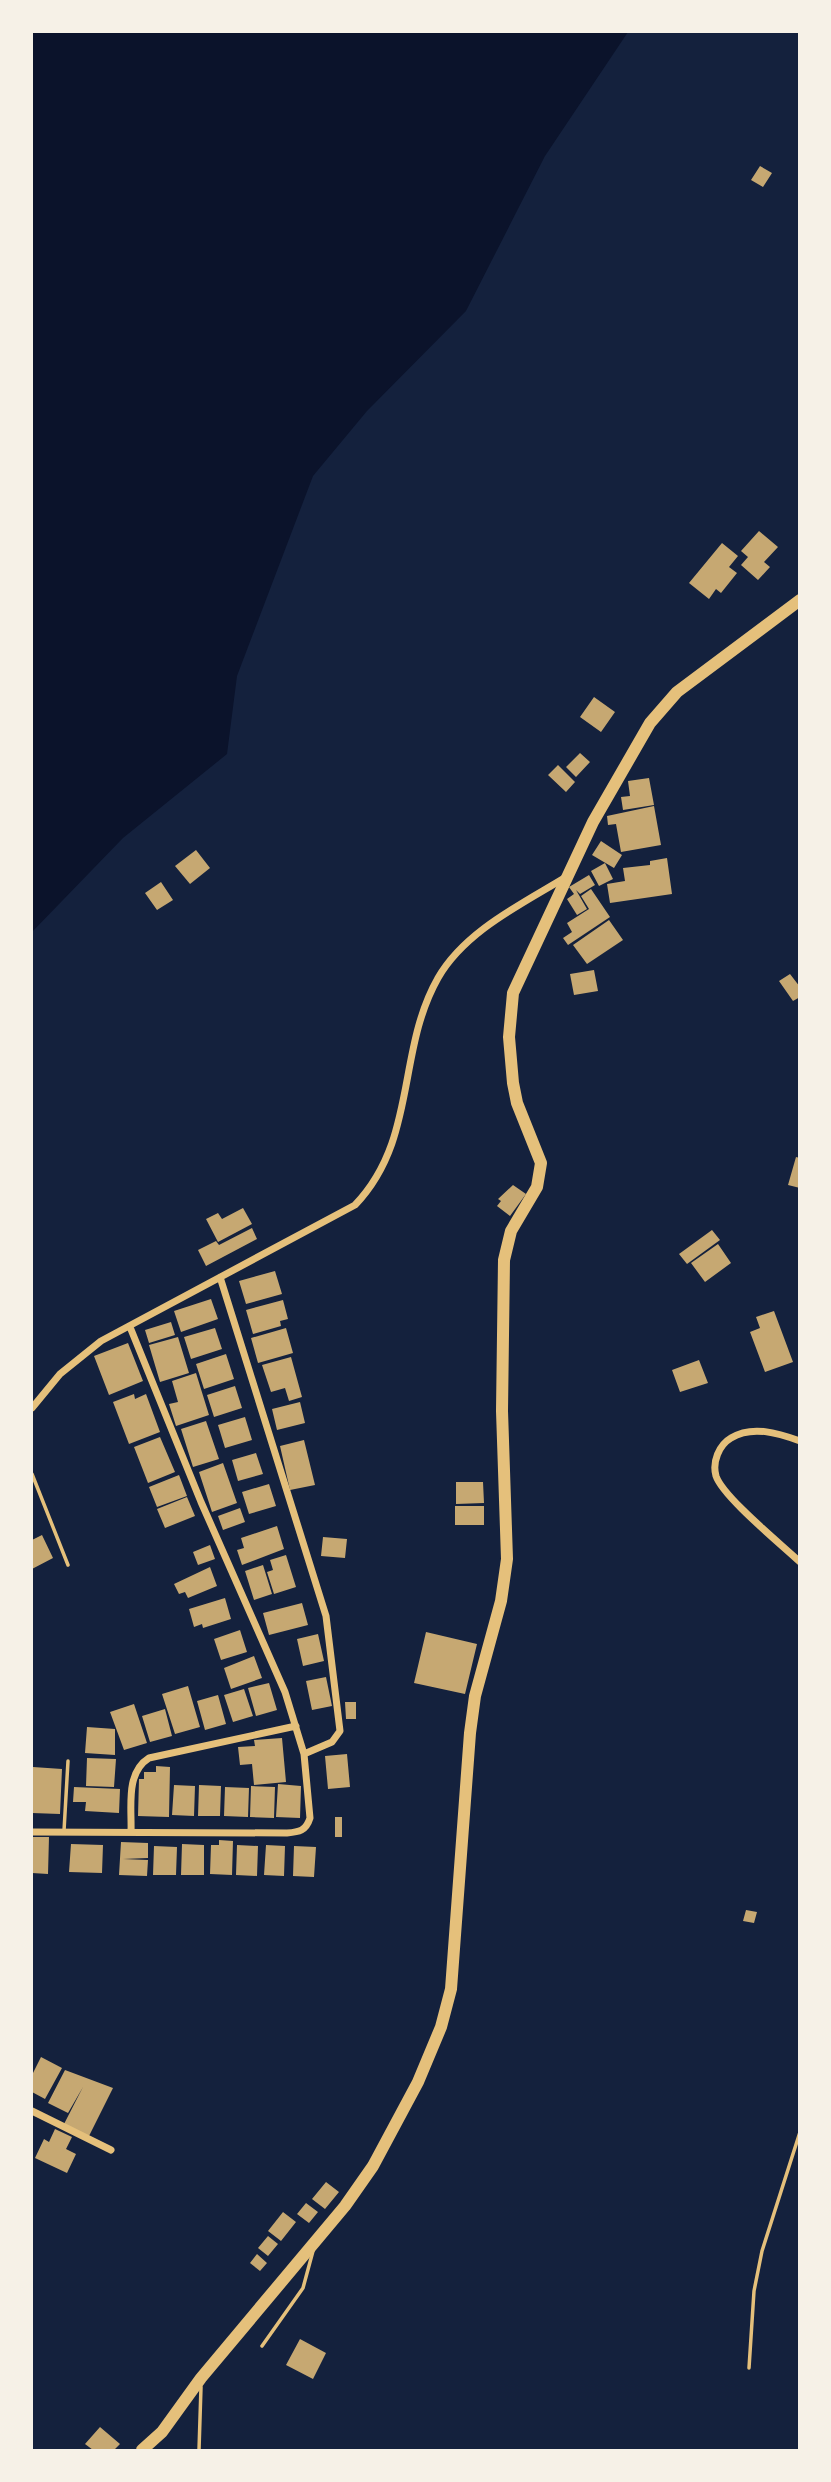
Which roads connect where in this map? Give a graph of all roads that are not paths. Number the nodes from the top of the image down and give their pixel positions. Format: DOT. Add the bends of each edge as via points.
graph roads {
  1 [pos="800,600"];
  2 [pos="567,876"];
  3 [pos="220,1277"];
  4 [pos="130,1327"];
  5 [pos="32,1408"];
  6 [pos="800,1441"];
  7 [pos="32,1474"];
  8 [pos="800,1562"];
  9 [pos="68,1565"];
  10 [pos="296,1726"];
  11 [pos="304,1754"];
  12 [pos="68,1761"];
  13 [pos="64,1831"];
  14 [pos="32,1832"];
  15 [pos="131,1832"];
  16 [pos="32,2112"];
  17 [pos="111,2150"];
  18 [pos="315,2239"];
  19 [pos="262,2346"];
  20 [pos="201,2378"];
  21 [pos="142,2451"];
  22 [pos="199,2451"];
  1 -- 2 [label="highway" via="665,704 619,773"];
  2 -- 3 [label="street" via="470,940 439,977 415,1041 391,1152 369,1190 355,1205"];
  2 -- 18 [label="highway" via="518,978 510,1008 513,1083 538,1149 541,1175 512,1231 505,1260 502,1411 507,1559 470,1732 451,1989 418,2082 373,2166"];
  3 -- 4 [label="street"];
  3 -- 11 [label="street" via="330,1634 340,1731 332,1742"];
  4 -- 5 [label="street" via="78,1358"];
  4 -- 10 [label="street"];
  6 -- 8 [label="street" via="769,1432 738,1434 720,1448 715,1469 727,1492"];
  7 -- 9 [label="lane"];
  10 -- 11 [label="street"];
  10 -- 15 [label="street" via="149,1758 140,1764 132,1787"];
  11 -- 15 [label="street" via="310,1818 299,1832"];
  12 -- 13 [label="lane"];
  13 -- 14 [label="street"];
  13 -- 15 [label="street"];
  16 -- 17 [label="street"];
  18 -- 19 [label="lane" via="303,2288"];
  18 -- 20 [label="highway"];
  20 -- 21 [label="highway" via="162,2432"];
  20 -- 22 [label="lane"];
}
